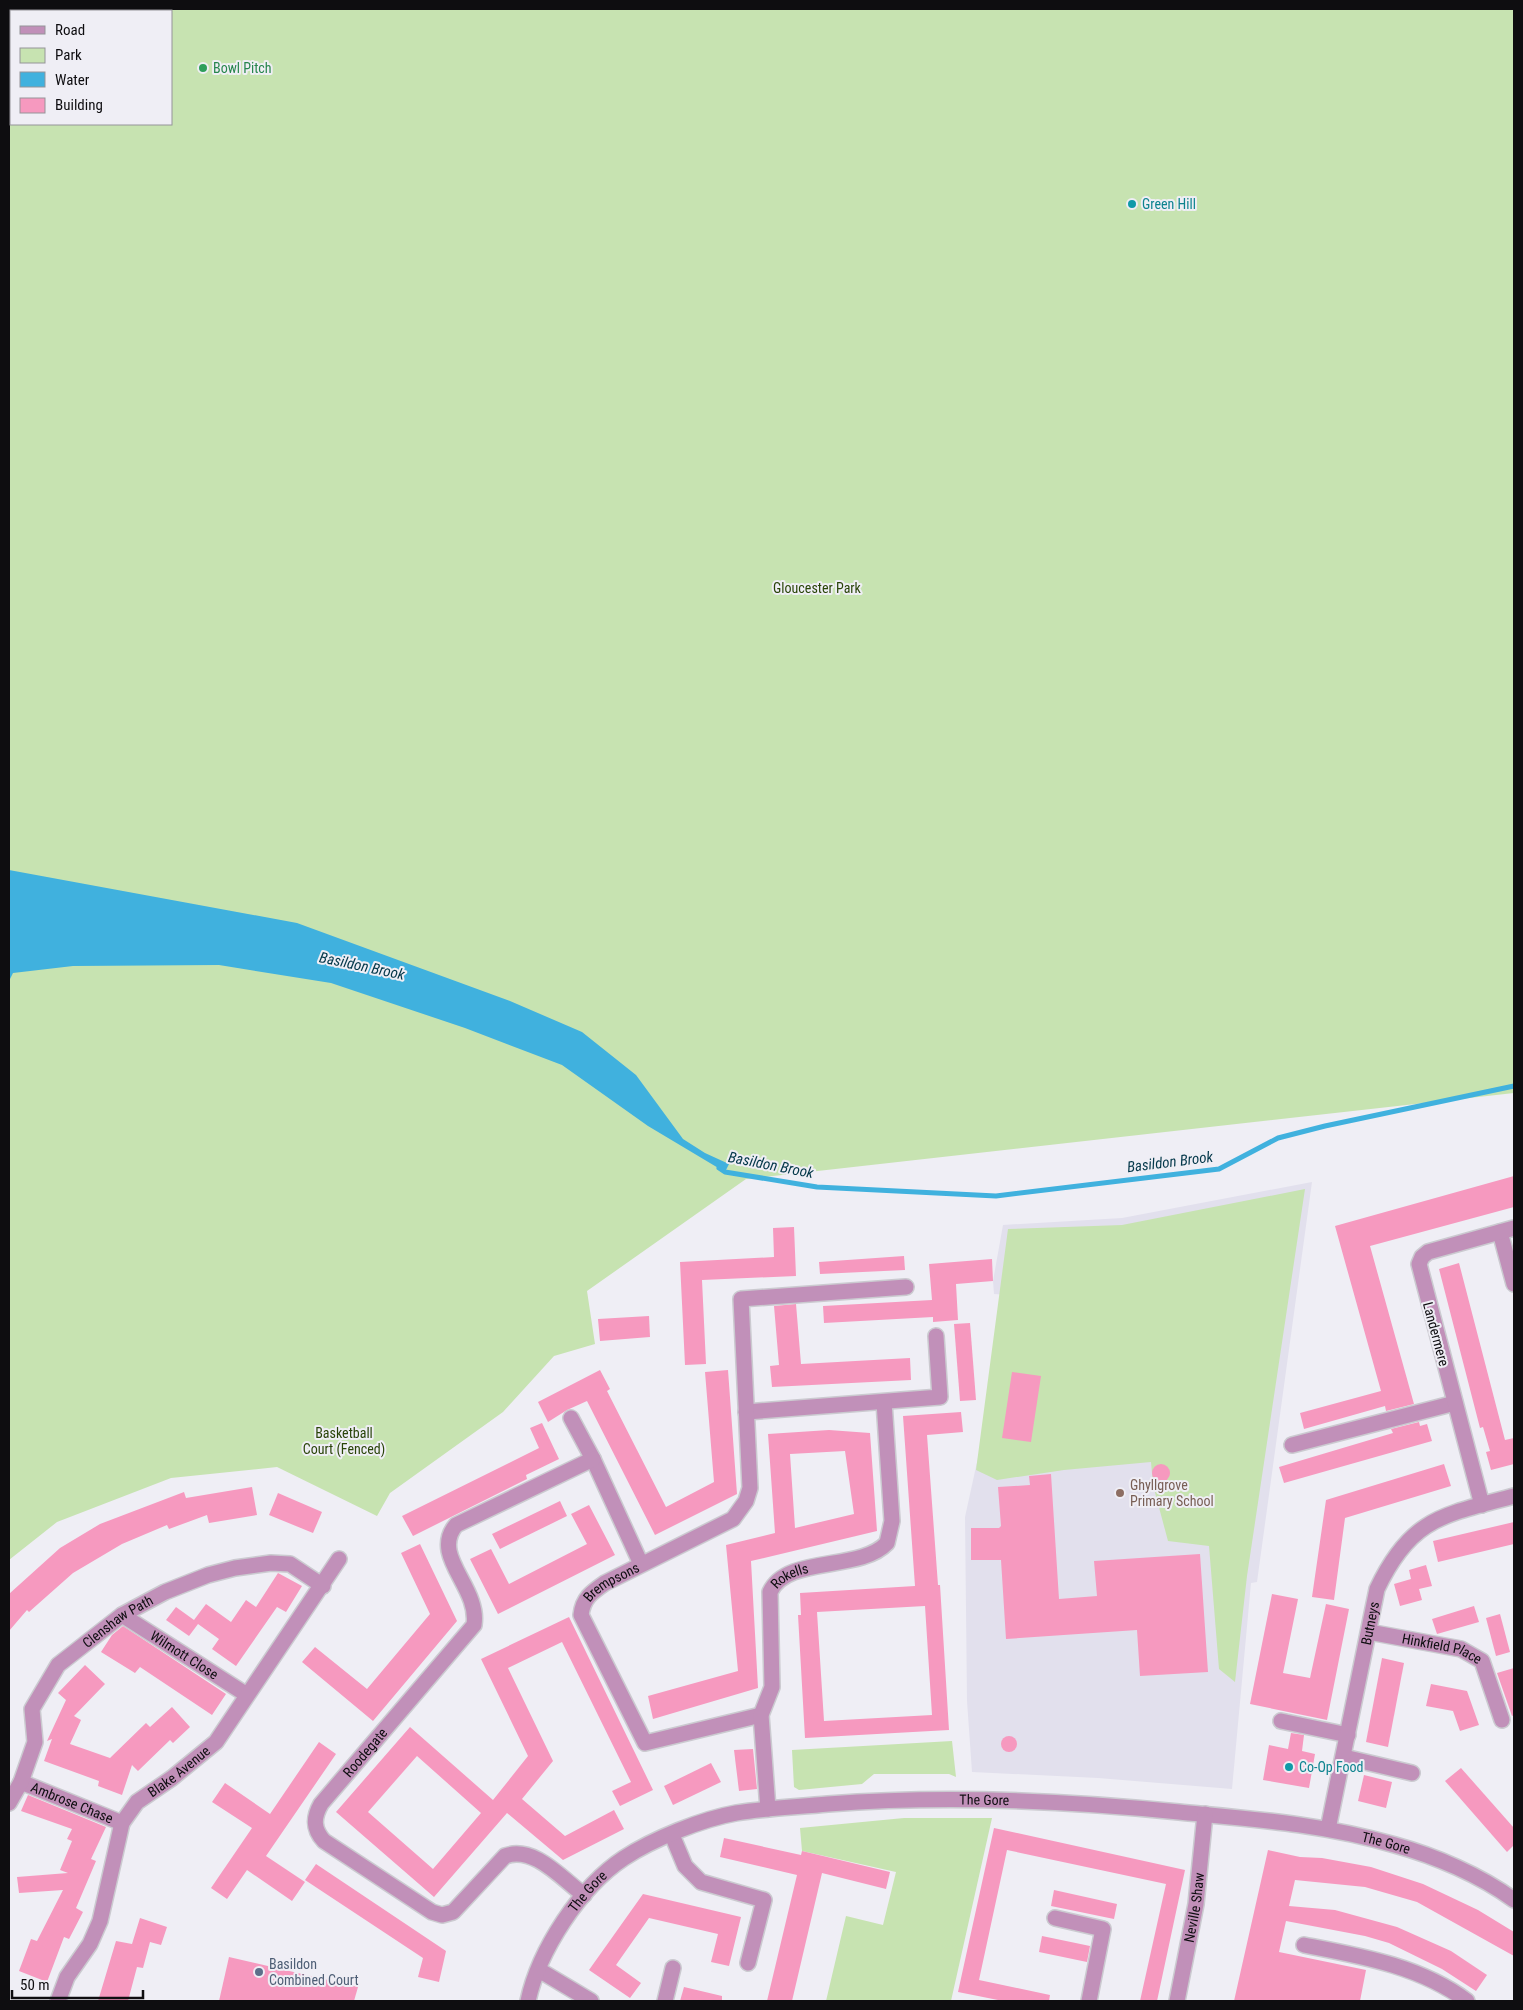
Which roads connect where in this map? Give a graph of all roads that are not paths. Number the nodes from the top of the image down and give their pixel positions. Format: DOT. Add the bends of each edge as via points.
graph roads {
  1 [pos="1507,1230"];
  2 [pos="1514,1284"];
  3 [pos="906,1287"];
  4 [pos="936,1336"];
  5 [pos="884,1402"];
  6 [pos="1455,1403"];
  7 [pos="746,1412"];
  8 [pos="571,1418"];
  9 [pos="1292,1445"];
  10 [pos="593,1459"];
  11 [pos="1514,1496"];
  12 [pos="1482,1504"];
  13 [pos="339,1559"];
  14 [pos="641,1564"];
  15 [pos="323,1586"];
  16 [pos="122,1615"];
  17 [pos="1369,1632"];
  18 [pos="247,1695"];
  19 [pos="761,1716"];
  20 [pos="1502,1720"];
  21 [pos="1281,1721"];
  22 [pos="1348,1735"];
  23 [pos="1344,1757"];
  24 [pos="1412,1773"];
  25 [pos="21,1782"];
  26 [pos="9,1803"];
  27 [pos="768,1809"];
  28 [pos="1205,1814"];
  29 [pos="122,1823"];
  30 [pos="1328,1829"];
  31 [pos="672,1835"];
  32 [pos="584,1895"];
  33 [pos="1514,1900"];
  34 [pos="1054,1918"];
  35 [pos="1304,1945"];
  36 [pos="748,1963"];
  37 [pos="673,1968"];
  38 [pos="539,1970"];
  39 [pos="58,2001"];
  40 [pos="528,2001"];
  41 [pos="591,2001"];
  42 [pos="666,2001"];
  43 [pos="1089,2001"];
  44 [pos="1177,2001"];
  45 [pos="1467,2001"];
  1 -- 2 [label="street"];
  1 -- 6 [label="street, Landermere" via="1428,1252 1419,1264"];
  3 -- 7 [label="street, Brempsons" via="741,1299"];
  4 -- 5 [label="street" via="940,1397"];
  5 -- 7 [label="street"];
  5 -- 19 [label="street, Rokells" via="892,1521 887,1543 873,1553 785,1576 773,1585 769,1608 772,1687"];
  6 -- 9 [label="street"];
  6 -- 12 [label="street, Landermere"];
  7 -- 14 [label="street, Brempsons" via="750,1488 740,1512 733,1519"];
  8 -- 10 [label="street"];
  10 -- 14 [label="street"];
  10 -- 32 [label="street, Roodegate" via="456,1526 451,1532 447,1551 474,1603 474,1625 315,1815 318,1834 324,1841 432,1912 453,1912 505,1856 516,1852 538,1860"];
  11 -- 12 [label="street, Butneys"];
  12 -- 17 [label="street, Butneys" via="1428,1524 1402,1545 1377,1589"];
  13 -- 15 [label="street, Blake Avenue"];
  14 -- 19 [label="street, Brempsons" via="590,1593 582,1605 581,1615 645,1743"];
  15 -- 16 [label="street, Clenshaw Path" via="290,1564 235,1568 165,1592"];
  15 -- 18 [label="street, Blake Avenue"];
  16 -- 18 [label="street, Wilmott Close"];
  16 -- 25 [label="street, Clenshaw Path" via="58,1665 32,1709 35,1742"];
  17 -- 20 [label="street, Hinkfield Place" via="1472,1653 1482,1661"];
  17 -- 22 [label="street, Butneys"];
  18 -- 29 [label="street, Blake Avenue" via="216,1742 137,1802"];
  19 -- 27 [label="street, Rokells"];
  21 -- 22 [label="street"];
  22 -- 23 [label="street, Butneys"];
  23 -- 24 [label="street"];
  23 -- 30 [label="street, Butneys"];
  25 -- 26 [label="street, Clenshaw Path"];
  25 -- 29 [label="street, Ambrose Chase"];
  27 -- 28 [label="street, The Gore" via="935,1798 1059,1801"];
  27 -- 31 [label="street, The Gore" via="733,1814"];
  28 -- 30 [label="street, The Gore"];
  28 -- 44 [label="street, Neville Shaw" via="1196,1904"];
  29 -- 39 [label="street, Blake Avenue" via="100,1921 90,1944 66,1977"];
  30 -- 33 [label="street, The Gore" via="1405,1848 1464,1872"];
  31 -- 32 [label="street, The Gore" via="623,1858"];
  31 -- 36 [label="street" via="685,1866 701,1882 764,1900"];
  32 -- 38 [label="street, The Gore" via="558,1930"];
  34 -- 43 [label="street" via="1103,1929"];
  35 -- 45 [label="street" via="1402,1968 1443,1985"];
  37 -- 42 [label="street"];
  38 -- 40 [label="street, The Gore"];
  38 -- 41 [label="street"];
}
